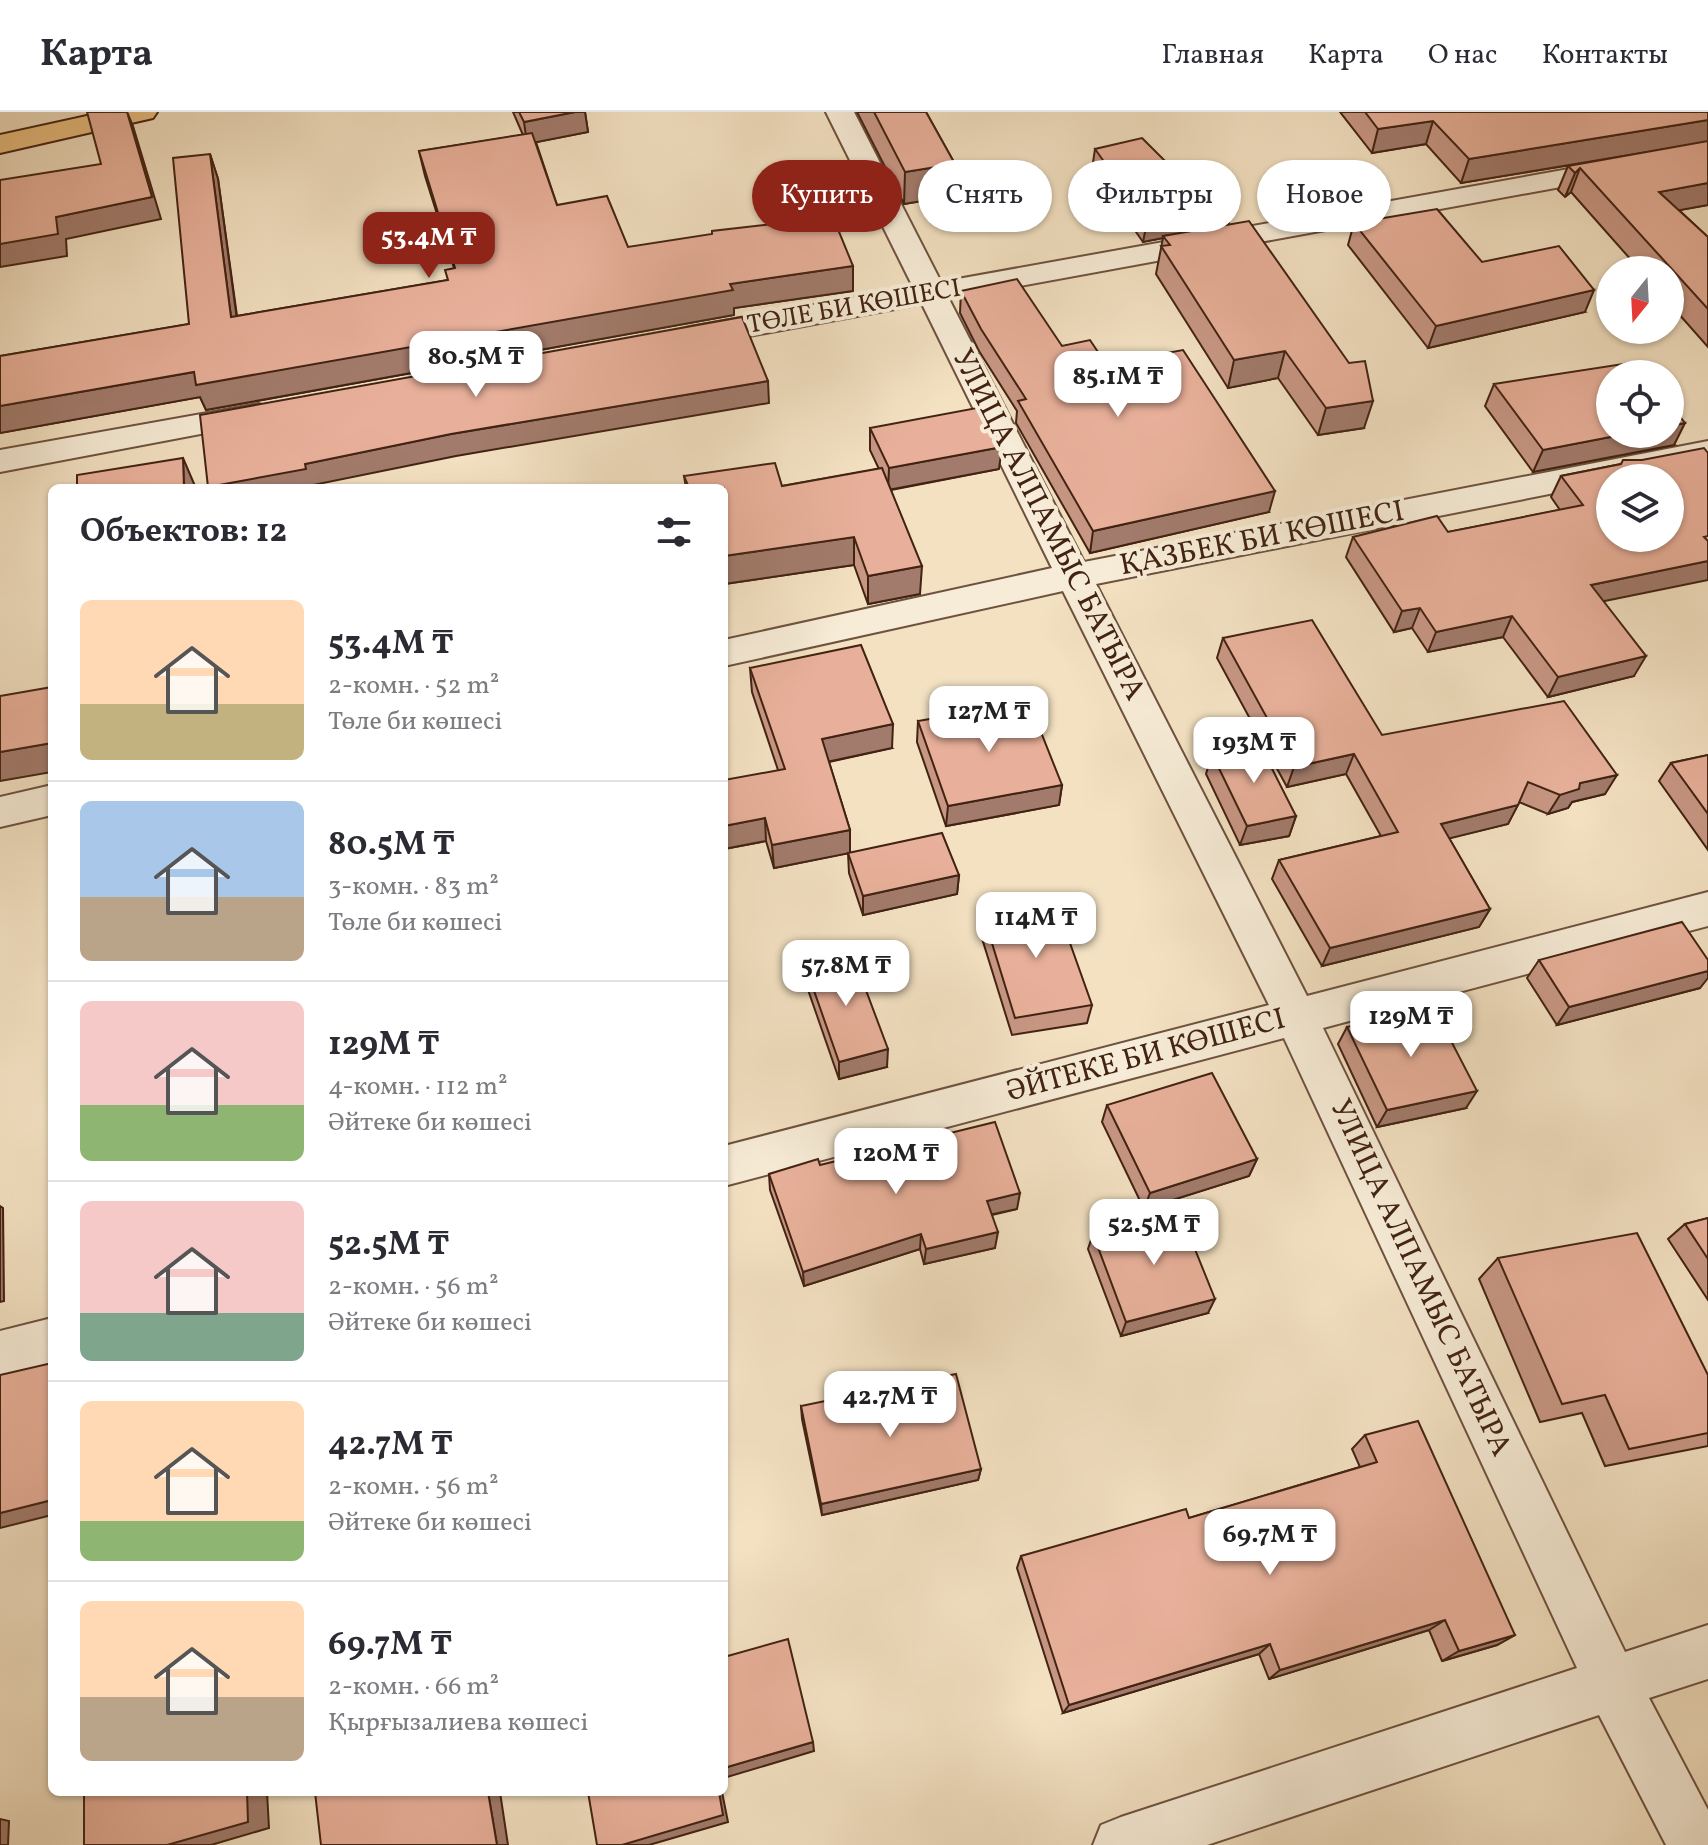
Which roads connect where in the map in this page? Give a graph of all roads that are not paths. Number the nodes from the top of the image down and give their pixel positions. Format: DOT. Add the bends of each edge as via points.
graph roads {
  1 [pos="143,112"];
  2 [pos="840,112"];
  3 [pos="0,144"];
  4 [pos="1708,152"];
  5 [pos="931,293"];
  6 [pos="667,341"];
  7 [pos="279,411"];
  8 [pos="1708,452"];
  9 [pos="0,461"];
  10 [pos="1074,576"];
  11 [pos="728,652"];
  12 [pos="48,801"];
  13 [pos="0,812"];
  14 [pos="1708,909"];
  15 [pos="1296,1017"];
  16 [pos="728,1165"];
  17 [pos="48,1342"];
  18 [pos="0,1354"];
  19 [pos="1708,1652"];
  20 [pos="1612,1684"];
  21 [pos="1121,1845"];
  22 [pos="1696,1845"];
  1 -- 3 [label="highway"];
  2 -- 5 [label="street, УЛИЦА АЛПАМЫС БАТЫРА"];
  4 -- 5 [label="street, ТӨЛЕ БИ КӨШЕСІ"];
  5 -- 6 [label="street, ТӨЛЕ БИ КӨШЕСІ"];
  5 -- 10 [label="street, УЛИЦА АЛПАМЫС БАТЫРА"];
  7 -- 9 [label="street"];
  8 -- 10 [label="street, ҚАЗБЕК БИ КӨШЕСІ"];
  10 -- 11 [label="street, ҚАЗБЕК БИ КӨШЕСІ"];
  10 -- 15 [label="street, УЛИЦА АЛПАМЫС БАТЫРА"];
  12 -- 13 [label="street"];
  14 -- 15 [label="street, ӘЙТЕКЕ БИ КӨШЕСІ"];
  15 -- 16 [label="street, ӘЙТЕКЕ БИ КӨШЕСІ"];
  15 -- 20 [label="street, УЛИЦА АЛПАМЫС БАТЫРА"];
  17 -- 18 [label="street"];
  19 -- 20 [label="street"];
  20 -- 21 [label="street"];
  20 -- 22 [label="street, УЛИЦА АЛПАМЫС БАТЫРА"];
}
